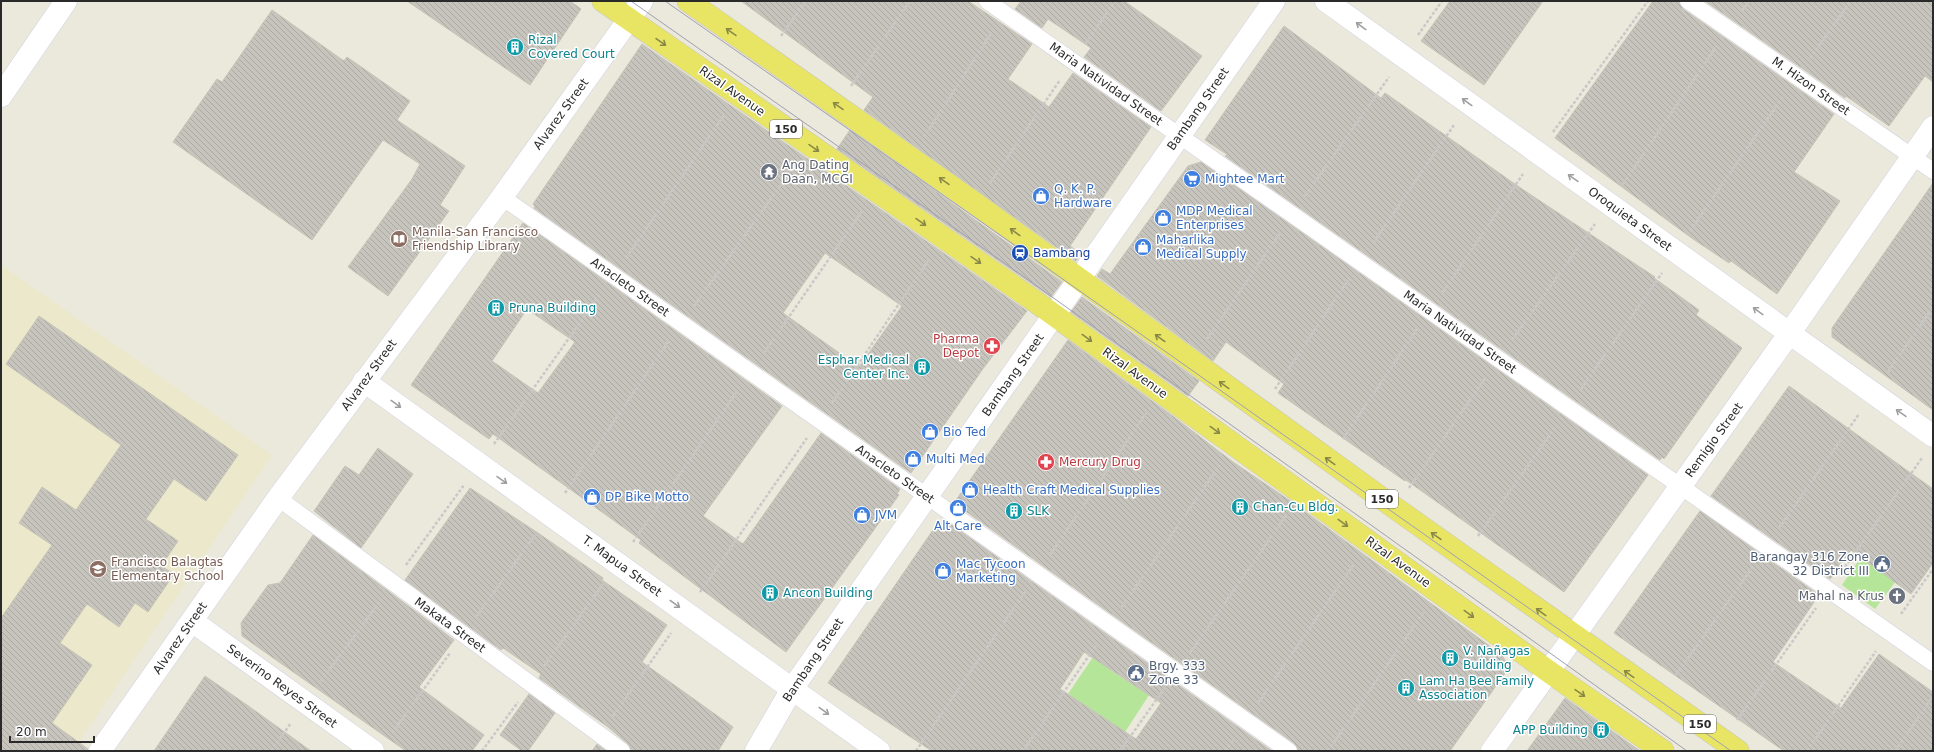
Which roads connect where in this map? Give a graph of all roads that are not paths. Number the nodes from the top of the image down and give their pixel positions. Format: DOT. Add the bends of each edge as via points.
graph roads {
  1 [pos="66,1"];
  2 [pos="603,1"];
  3 [pos="642,1"];
  4 [pos="688,1"];
  5 [pos="987,1"];
  6 [pos="1274,1"];
  7 [pos="1326,1"];
  8 [pos="1688,1"];
  9 [pos="629,20"];
  10 [pos="1,96"];
  11 [pos="1933,127"];
  12 [pos="1179,136"];
  13 [pos="1913,156"];
  14 [pos="1933,170"];
  15 [pos="502,197"];
  16 [pos="1080,280"];
  17 [pos="1055,315"];
  18 [pos="1789,334"];
  19 [pos="364,381"];
  20 [pos="1933,436"];
  21 [pos="1680,486"];
  22 [pos="927,496"];
  23 [pos="278,498"];
  24 [pos="192,621"];
  25 [pos="1573,635"];
  26 [pos="1933,662"];
  27 [pos="1548,671"];
  28 [pos="792,688"];
  29 [pos="380,744"];
  30 [pos="100,751"];
  31 [pos="622,751"];
  32 [pos="756,751"];
  33 [pos="879,751"];
  34 [pos="1289,751"];
  35 [pos="1492,751"];
  36 [pos="1663,751"];
  37 [pos="1738,751"];
  1 -- 10 [label="street"];
  2 -- 9 [label="main road, Rizal Avenue / 150"];
  3 -- 9 [label="street, Alvarez Street"];
  16 -- 4 [label="main road, 150, one-way"];
  5 -- 12 [label="lane, Maria Natividad Street"];
  6 -- 12 [label="street, Bambang Street"];
  18 -- 7 [label="street, Oroquieta Street, one-way"];
  8 -- 13 [label="lane, M. Hizon Street"];
  9 -- 15 [label="street, Alvarez Street"];
  9 -- 17 [label="main road, Rizal Avenue / 150, one-way"];
  11 -- 13 [label="street, Remigio Street"];
  12 -- 16 [label="street, Bambang Street"];
  12 -- 21 [label="lane, Maria Natividad Street"];
  13 -- 14 [label="lane, M. Hizon Street"];
  13 -- 18 [label="street, Remigio Street"];
  15 -- 19 [label="street, Alvarez Street"];
  15 -- 22 [label="lane, Anacleto Street"];
  16 -- 17 [label="street, Bambang Street"];
  25 -- 16 [label="main road, 150, one-way"];
  17 -- 22 [label="street, Bambang Street"];
  17 -- 27 [label="main road, Rizal Avenue / 150, one-way"];
  20 -- 18 [label="street, Oroquieta Street, one-way"];
  18 -- 21 [label="street, Remigio Street"];
  19 -- 23 [label="street, Alvarez Street"];
  19 -- 28 [label="street, T. Mapua Street, one-way"];
  21 -- 25 [label="street, Remigio Street"];
  21 -- 26 [label="lane, Maria Natividad Street"];
  22 -- 28 [label="street, Bambang Street"];
  22 -- 34 [label="lane, Anacleto Street"];
  23 -- 24 [label="street, Alvarez Street"];
  23 -- 31 [label="lane, Makata Street"];
  24 -- 29 [label="street, Severino Reyes Street" via="305,702"];
  24 -- 30 [label="street, Alvarez Street"];
  25 -- 27 [label="street, Remigio Street"];
  37 -- 25 [label="main road, 150, one-way"];
  27 -- 35 [label="street, Remigio Street"];
  27 -- 36 [label="main road, Rizal Avenue / 150, one-way"];
  28 -- 32 [label="street, Bambang Street"];
  28 -- 33 [label="street, T. Mapua Street, one-way"];
}
